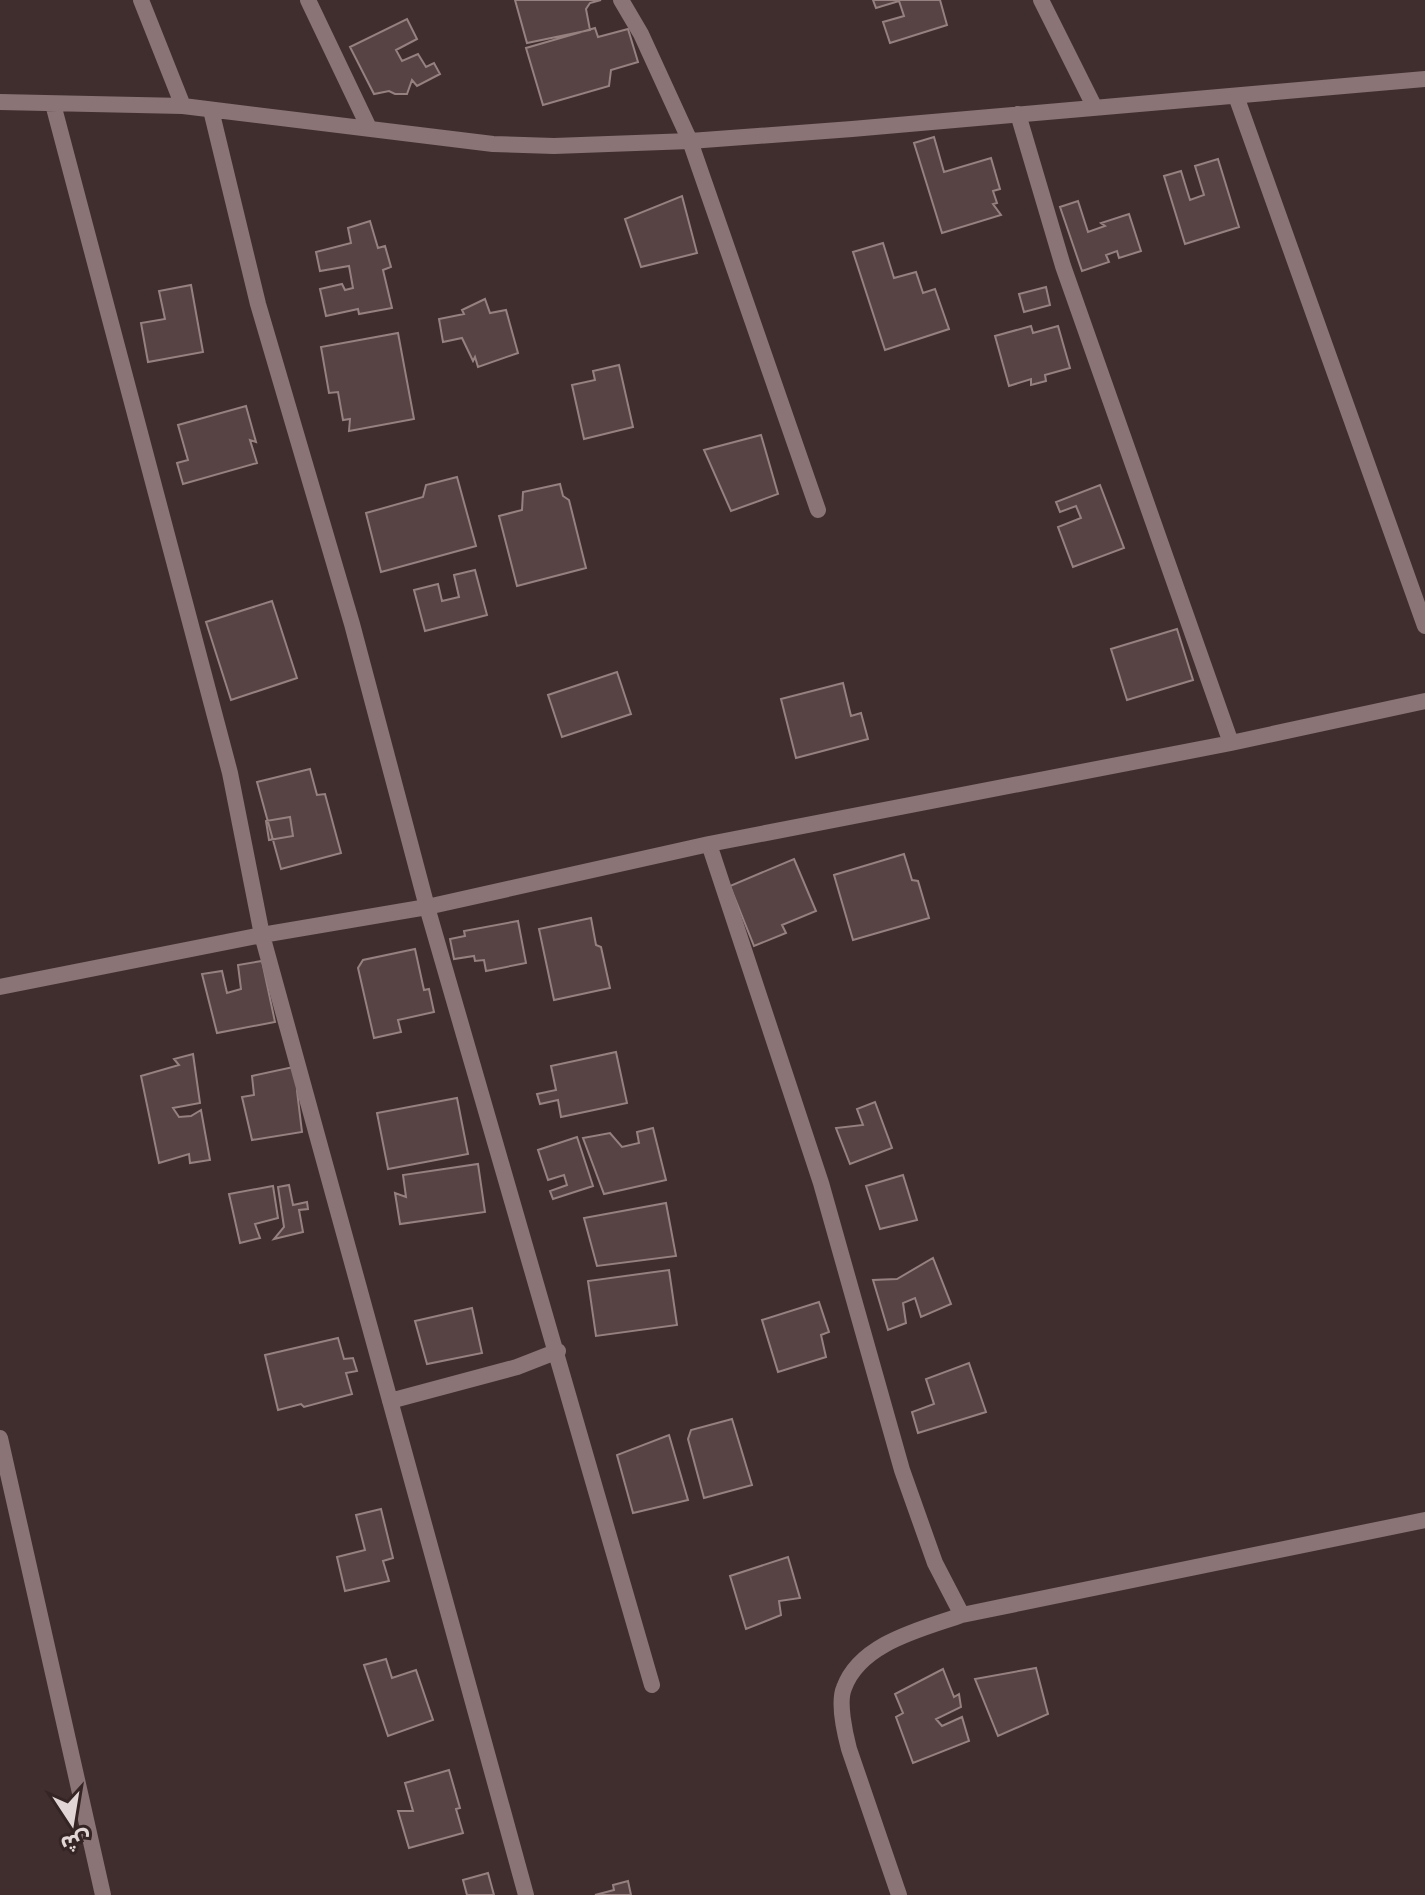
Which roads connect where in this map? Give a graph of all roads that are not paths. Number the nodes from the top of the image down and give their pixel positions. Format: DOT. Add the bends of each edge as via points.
graph roads {
  1 [pos="141,0"];
  2 [pos="308,0"];
  3 [pos="621,0"];
  4 [pos="1041,0"];
  5 [pos="1425,79"];
  6 [pos="1236,96"];
  7 [pos="0,102"];
  8 [pos="53,104"];
  9 [pos="183,106"];
  10 [pos="1094,106"];
  11 [pos="211,110"];
  12 [pos="1018,114"];
  13 [pos="369,128"];
  14 [pos="690,141"];
  15 [pos="818,510"];
  16 [pos="1425,626"];
  17 [pos="1425,701"];
  18 [pos="1231,743"];
  19 [pos="709,844"];
  20 [pos="427,907"];
  21 [pos="262,935"];
  22 [pos="0,987"];
  23 [pos="558,1351"];
  24 [pos="390,1401"];
  25 [pos="0,1438"];
  26 [pos="1425,1520"];
  27 [pos="962,1615"];
  28 [pos="652,1685"];
  29 [pos="103,1895"];
  30 [pos="526,1895"];
  31 [pos="899,1895"];
  1 -- 9 [label="street"];
  2 -- 13 [label="street"];
  3 -- 14 [label="street"];
  4 -- 10 [label="street"];
  5 -- 6 [label="street"];
  6 -- 10 [label="street"];
  6 -- 16 [label="street"];
  7 -- 8 [label="street"];
  8 -- 9 [label="street"];
  8 -- 21 [label="street" via="230,773"];
  9 -- 11 [label="street"];
  10 -- 12 [label="street"];
  11 -- 13 [label="street"];
  11 -- 20 [label="street" via="258,304 352,624"];
  12 -- 14 [label="street"];
  12 -- 18 [label="street" via="1063,266"];
  13 -- 14 [label="street" via="539,146"];
  14 -- 15 [label="street"];
  17 -- 18 [label="street"];
  18 -- 19 [label="street"];
  19 -- 20 [label="street"];
  19 -- 27 [label="street" via="821,1183 902,1470 935,1563"];
  20 -- 21 [label="street"];
  20 -- 23 [label="street"];
  21 -- 22 [label="street"];
  21 -- 24 [label="street"];
  23 -- 24 [label="street"];
  23 -- 28 [label="street"];
  24 -- 30 [label="street"];
  25 -- 29 [label="street"];
  26 -- 27 [label="street"];
  27 -- 31 [label="street" via="860,1660 843,1689 849,1749"];
}
